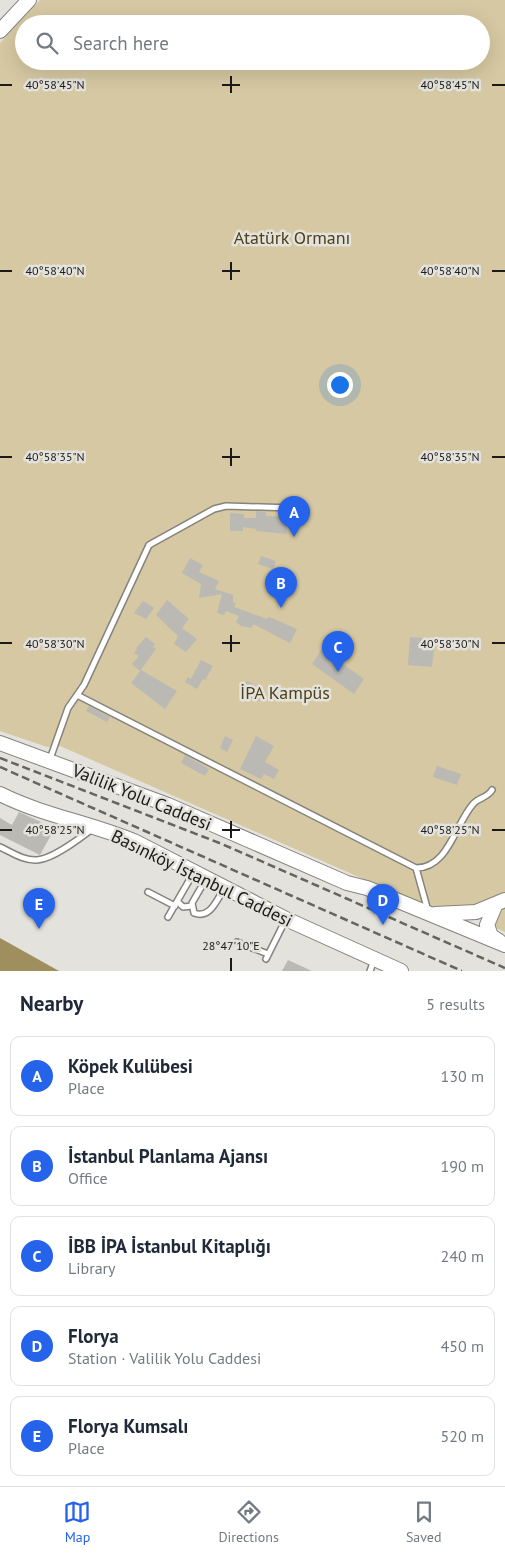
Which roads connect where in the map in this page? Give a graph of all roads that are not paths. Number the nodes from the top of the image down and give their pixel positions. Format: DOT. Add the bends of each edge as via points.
graph roads {
  1 [pos="29,0"];
  2 [pos="0,31"];
  3 [pos="292,508"];
  4 [pos="77,695"];
  5 [pos="0,743"];
  6 [pos="50,760"];
  7 [pos="492,790"];
  8 [pos="0,794"];
  9 [pos="94,828"];
  10 [pos="0,847"];
  11 [pos="416,868"];
  12 [pos="201,875"];
  13 [pos="225,887"];
  14 [pos="148,892"];
  15 [pos="500,903"];
  16 [pos="176,904"];
  17 [pos="192,906"];
  18 [pos="429,914"];
  19 [pos="168,917"];
  20 [pos="286,919"];
  21 [pos="237,942"];
  22 [pos="505,945"];
  23 [pos="372,965"];
  24 [pos="401,971"];
  1 -- 2 [label="main road"];
  3 -- 4 [label="lane" via="226,506 214,509 149,545"];
  4 -- 6 [label="lane" via="65,715"];
  4 -- 11 [label="lane"];
  5 -- 6 [label="main road, Valilik Yolu Caddesi"];
  6 -- 18 [label="main road, Valilik Yolu Caddesi" via="168,805 347,883"];
  7 -- 11 [label="lane" via="489,796 474,803 433,865"];
  8 -- 9 [label="main road, Basınköy İstanbul Caddesi" via="24,806"];
  9 -- 10 [label="lane" via="37,860 22,858"];
  9 -- 12 [label="main road, Basınköy İstanbul Caddesi" via="136,842"];
  11 -- 18 [label="lane"];
  12 -- 13 [label="main road, Basınköy İstanbul Caddesi"];
  12 -- 16 [label="lane"];
  12 -- 17 [label="lane"];
  13 -- 17 [label="lane" via="205,915 194,913"];
  13 -- 20 [label="main road, Basınköy İstanbul Caddesi"];
  14 -- 16 [label="lane"];
  15 -- 18 [label="main road" via="476,912"];
  15 -- 22 [label="main road" via="487,925 491,936"];
  16 -- 17 [label="lane"];
  16 -- 19 [label="lane"];
  18 -- 22 [label="main road, Valilik Yolu Caddesi"];
  20 -- 21 [label="lane" via="267,957"];
  20 -- 23 [label="main road, Basınköy İstanbul Caddesi"];
  23 -- 24 [label="main road, Basınköy İstanbul Caddesi"];
}
